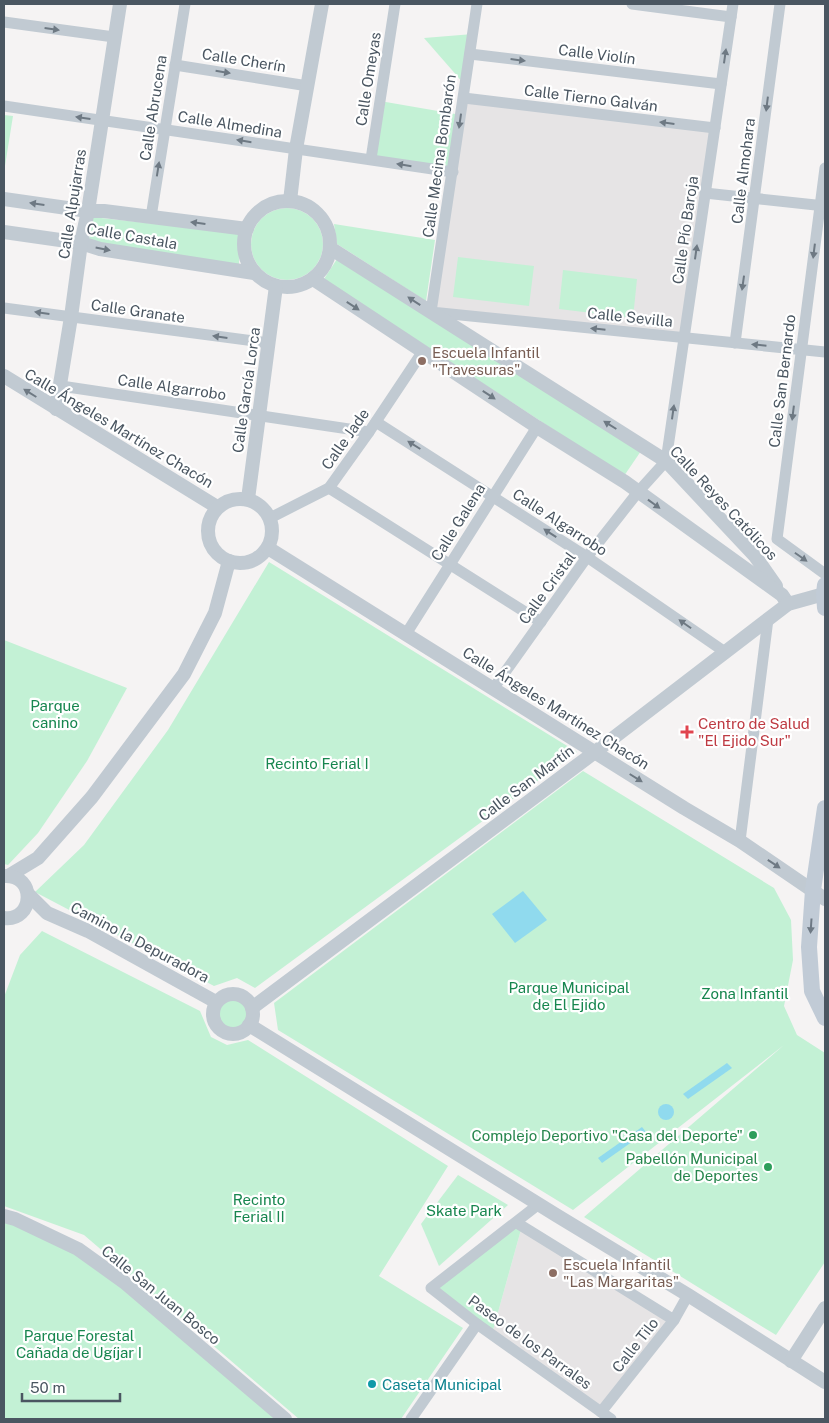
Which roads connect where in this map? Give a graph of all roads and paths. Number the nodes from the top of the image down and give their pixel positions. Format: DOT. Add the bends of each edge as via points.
graph roads {
  1 [pos="120,4"];
  2 [pos="185,4"];
  3 [pos="322,4"];
  4 [pos="395,4"];
  5 [pos="477,4"];
  6 [pos="632,4"];
  7 [pos="733,4"];
  8 [pos="780,4"];
  9 [pos="731,17"];
  10 [pos="4,22"];
  11 [pos="114,37"];
  12 [pos="470,54"];
  13 [pos="175,64"];
  14 [pos="721,84"];
  15 [pos="308,86"];
  16 [pos="464,98"];
  17 [pos="4,106"];
  18 [pos="102,120"];
  19 [pos="715,128"];
  20 [pos="165,129"];
  21 [pos="296,149"];
  22 [pos="370,159"];
  23 [pos="825,168"];
  24 [pos="452,172"];
  25 [pos="705,193"];
  26 [pos="755,198"];
  27 [pos="4,199"];
  28 [pos="290,200"];
  29 [pos="823,205"];
  30 [pos="88,211"];
  31 [pos="150,217"];
  32 [pos="246,228"];
  33 [pos="4,232"];
  34 [pos="81,243"];
  35 [pos="330,248"];
  36 [pos="254,273"];
  37 [pos="313,279"];
  38 [pos="276,286"];
  39 [pos="4,308"];
  40 [pos="431,312"];
  41 [pos="71,317"];
  42 [pos="684,338"];
  43 [pos="269,343"];
  44 [pos="735,343"];
  45 [pos="802,350"];
  46 [pos="423,352"];
  47 [pos="825,352"];
  48 [pos="4,376"];
  49 [pos="60,386"];
  50 [pos="56,409"];
  51 [pos="260,415"];
  52 [pos="376,422"];
  53 [pos="537,427"];
  54 [pos="369,432"];
  55 [pos="666,461"];
  56 [pos="329,488"];
  57 [pos="638,492"];
  58 [pos="493,496"];
  59 [pos="248,499"];
  60 [pos="217,507"];
  61 [pos="270,518"];
  62 [pos="268,548"];
  63 [pos="587,557"];
  64 [pos="229,562"];
  65 [pos="450,564"];
  66 [pos="825,574"];
  67 [pos="825,596"];
  68 [pos="785,600"];
  69 [pos="768,619"];
  70 [pos="541,622"];
  71 [pos="406,634"];
  72 [pos="725,652"];
  73 [pos="493,689"];
  74 [pos="595,752"];
  75 [pos="825,808"];
  76 [pos="740,841"];
  77 [pos="38,858"];
  78 [pos="7,876"];
  79 [pos="27,891"];
  80 [pos="819,894"];
  81 [pos="47,913"];
  82 [pos="13,916"];
  83 [pos="4,930"];
  84 [pos="216,1002"];
  85 [pos="252,1008"];
  86 [pos="825,1018"];
  87 [pos="250,1025"];
  88 [pos="539,1204"];
  89 [pos="4,1216"];
  90 [pos="517,1223"];
  91 [pos="688,1295"];
  92 [pos="825,1308"];
  93 [pos="674,1320"];
  94 [pos="477,1324"];
  95 [pos="791,1361"];
  96 [pos="825,1382"];
  97 [pos="601,1412"];
  98 [pos="284,1419"];
  99 [pos="411,1419"];
  100 [pos="611,1419"];
  1 -- 11 [label="street, Calle Alpujarras"];
  2 -- 13 [label="street, Calle Abrucena"];
  3 -- 15 [label="street"];
  4 -- 22 [label="street, Calle Omeyas"];
  5 -- 12 [label="street, Calle Mecina Bombarón"];
  6 -- 9 [label="street"];
  7 -- 9 [label="street, Calle Pío Baroja"];
  8 -- 26 [label="street, Calle Almohara, one-way"];
  14 -- 9 [label="street, Calle Pío Baroja, one-way"];
  10 -- 11 [label="street, one-way"];
  11 -- 18 [label="street, Calle Alpujarras"];
  12 -- 14 [label="street, Calle Violín, one-way"];
  12 -- 16 [label="street, Calle Mecina Bombarón"];
  13 -- 15 [label="street, Calle Cherín, one-way"];
  13 -- 20 [label="street, Calle Abrucena"];
  14 -- 19 [label="street, Calle Pío Baroja"];
  15 -- 21 [label="street"];
  19 -- 16 [label="street, Calle Tierno Galván, one-way"];
  16 -- 24 [label="street, Calle Mecina Bombarón, one-way"];
  18 -- 17 [label="street, Calle Almedina, one-way"];
  18 -- 20 [label="street, Calle Almedina"];
  18 -- 30 [label="street, Calle Alpujarras"];
  19 -- 25 [label="street, Calle Pío Baroja"];
  21 -- 20 [label="street, Calle Almedina, one-way"];
  31 -- 20 [label="street, Calle Abrucena, one-way"];
  21 -- 22 [label="street, Calle Almedina"];
  21 -- 28 [label="street"];
  24 -- 22 [label="street, Calle Almedina, one-way"];
  23 -- 29 [label="street, Calle San Bernardo"];
  24 -- 40 [label="street, Calle Mecina Bombarón"];
  25 -- 26 [label="street"];
  42 -- 25 [label="street, Calle Pío Baroja, one-way"];
  26 -- 29 [label="street"];
  26 -- 44 [label="street, Calle Almohara, one-way"];
  30 -- 27 [label="street, Calle Castala, one-way"];
  28 -- 32 [label="street" via="264,207"];
  28 -- 35 [label="street" via="304,204 320,216 329,234"];
  29 -- 45 [label="street, Calle San Bernardo, one-way"];
  30 -- 31 [label="street, Calle Castala"];
  30 -- 34 [label="street, Calle Alpujarras"];
  32 -- 31 [label="street, Calle Castala, one-way"];
  32 -- 36 [label="street" via="244,252"];
  33 -- 34 [label="street, Calle Castala"];
  34 -- 36 [label="street, Calle Castala, one-way" via="100,249"];
  34 -- 41 [label="street, Calle Alpujarras"];
  35 -- 37 [label="street" via="321,271"];
  40 -- 35 [label="street, Calle Reyes Católicos, one-way"];
  36 -- 38 [label="street"];
  37 -- 38 [label="street" via="289,288"];
  37 -- 46 [label="street, Calle Reyes Católicos, one-way"];
  38 -- 43 [label="street, Calle García Lorca"];
  41 -- 39 [label="street, Calle Granate, one-way"];
  42 -- 40 [label="street, Calle Sevilla, one-way"];
  55 -- 40 [label="street, Calle Reyes Católicos, one-way"];
  43 -- 41 [label="street, Calle Granate, one-way"];
  41 -- 49 [label="street, Calle Alpujarras"];
  42 -- 44 [label="street, Calle Sevilla"];
  55 -- 42 [label="street, Calle Pío Baroja, one-way"];
  43 -- 51 [label="street, Calle García Lorca"];
  45 -- 44 [label="street, Calle Sevilla, one-way"];
  45 -- 47 [label="street, Calle Sevilla"];
  45 -- 66 [label="street, Calle San Bernardo, one-way" via="777,539"];
  46 -- 52 [label="street, Calle Jade"];
  46 -- 53 [label="street, Calle Reyes Católicos, one-way"];
  50 -- 48 [label="street, Calle Ángeles Martínez Chacón, one-way"];
  49 -- 50 [label="street, Calle Alpujarras"];
  49 -- 51 [label="street, Calle Algarrobo"];
  50 -- 60 [label="street, Calle Ángeles Martínez Chacón"];
  51 -- 54 [label="street, Calle Algarrobo"];
  51 -- 59 [label="street, Calle García Lorca"];
  52 -- 54 [label="street, Calle Jade"];
  58 -- 52 [label="street, Calle Algarrobo, one-way"];
  53 -- 57 [label="street, Calle Reyes Católicos"];
  53 -- 58 [label="street, Calle Galena"];
  54 -- 56 [label="street, Calle Jade"];
  55 -- 57 [label="street, Calle Cristal"];
  55 -- 68 [label="street, Calle Reyes Católicos" via="755,556"];
  56 -- 61 [label="street, Calle Jade"];
  56 -- 65 [label="street"];
  57 -- 63 [label="street, Calle Cristal"];
  57 -- 68 [label="street, Calle Reyes Católicos, one-way"];
  63 -- 58 [label="street, Calle Algarrobo, one-way"];
  58 -- 65 [label="street, Calle Galena"];
  59 -- 60 [label="street" via="237,498"];
  59 -- 61 [label="street" via="257,503"];
  60 -- 64 [label="street" via="211,516 208,538 212,548"];
  61 -- 62 [label="street" via="272,538"];
  62 -- 64 [label="street" via="251,561"];
  62 -- 71 [label="street, Calle Ángeles Martínez Chacón"];
  63 -- 70 [label="street, Calle Cristal"];
  72 -- 63 [label="street, Calle Algarrobo, one-way"];
  64 -- 77 [label="street" via="215,613 184,674 92,797"];
  65 -- 70 [label="street"];
  65 -- 71 [label="street, Calle Galena"];
  67 -- 68 [label="street, Calle San Martín"];
  68 -- 69 [label="street, Calle San Martín"];
  69 -- 72 [label="street, Calle San Martín"];
  69 -- 76 [label="street"];
  70 -- 73 [label="street, Calle Cristal"];
  71 -- 73 [label="street, Calle Ángeles Martínez Chacón"];
  72 -- 74 [label="street, Calle San Martín"];
  73 -- 74 [label="street, Calle Ángeles Martínez Chacón"];
  74 -- 76 [label="street, Calle Ángeles Martínez Chacón, one-way"];
  74 -- 85 [label="street, Calle San Martín"];
  75 -- 80 [label="main road"];
  76 -- 80 [label="street, Calle Ángeles Martínez Chacón, one-way"];
  77 -- 78 [label="street"];
  77 -- 79 [label="street"];
  78 -- 79 [label="street, Camino la Depuradora" via="16,877"];
  79 -- 81 [label="street, Camino la Depuradora"];
  79 -- 82 [label="street" via="25,908"];
  80 -- 86 [label="main road, one-way" via="809,947 812,991"];
  81 -- 82 [label="street, Camino la Depuradora"];
  81 -- 84 [label="street, Camino la Depuradora" via="88,930"];
  82 -- 83 [label="street"];
  84 -- 85 [label="street" via="226,994 239,994"];
  84 -- 87 [label="street" via="212,1014 221,1030 233,1034"];
  85 -- 87 [label="street"];
  87 -- 88 [label="street"];
  88 -- 90 [label="street"];
  88 -- 91 [label="street"];
  89 -- 98 [label="street, Calle San Juan Bosco" via="78,1249 124,1282"];
  90 -- 93 [label="street"];
  90 -- 94 [label="street, Paseo de los Parrales" via="432,1288"];
  91 -- 93 [label="street, Calle Tilo"];
  91 -- 95 [label="street"];
  92 -- 95 [label="street"];
  93 -- 97 [label="street, Calle Tilo"];
  94 -- 97 [label="street, Paseo de los Parrales"];
  94 -- 99 [label="street"];
  95 -- 96 [label="street"];
  97 -- 100 [label="street, Paseo de los Parrales"];
}
